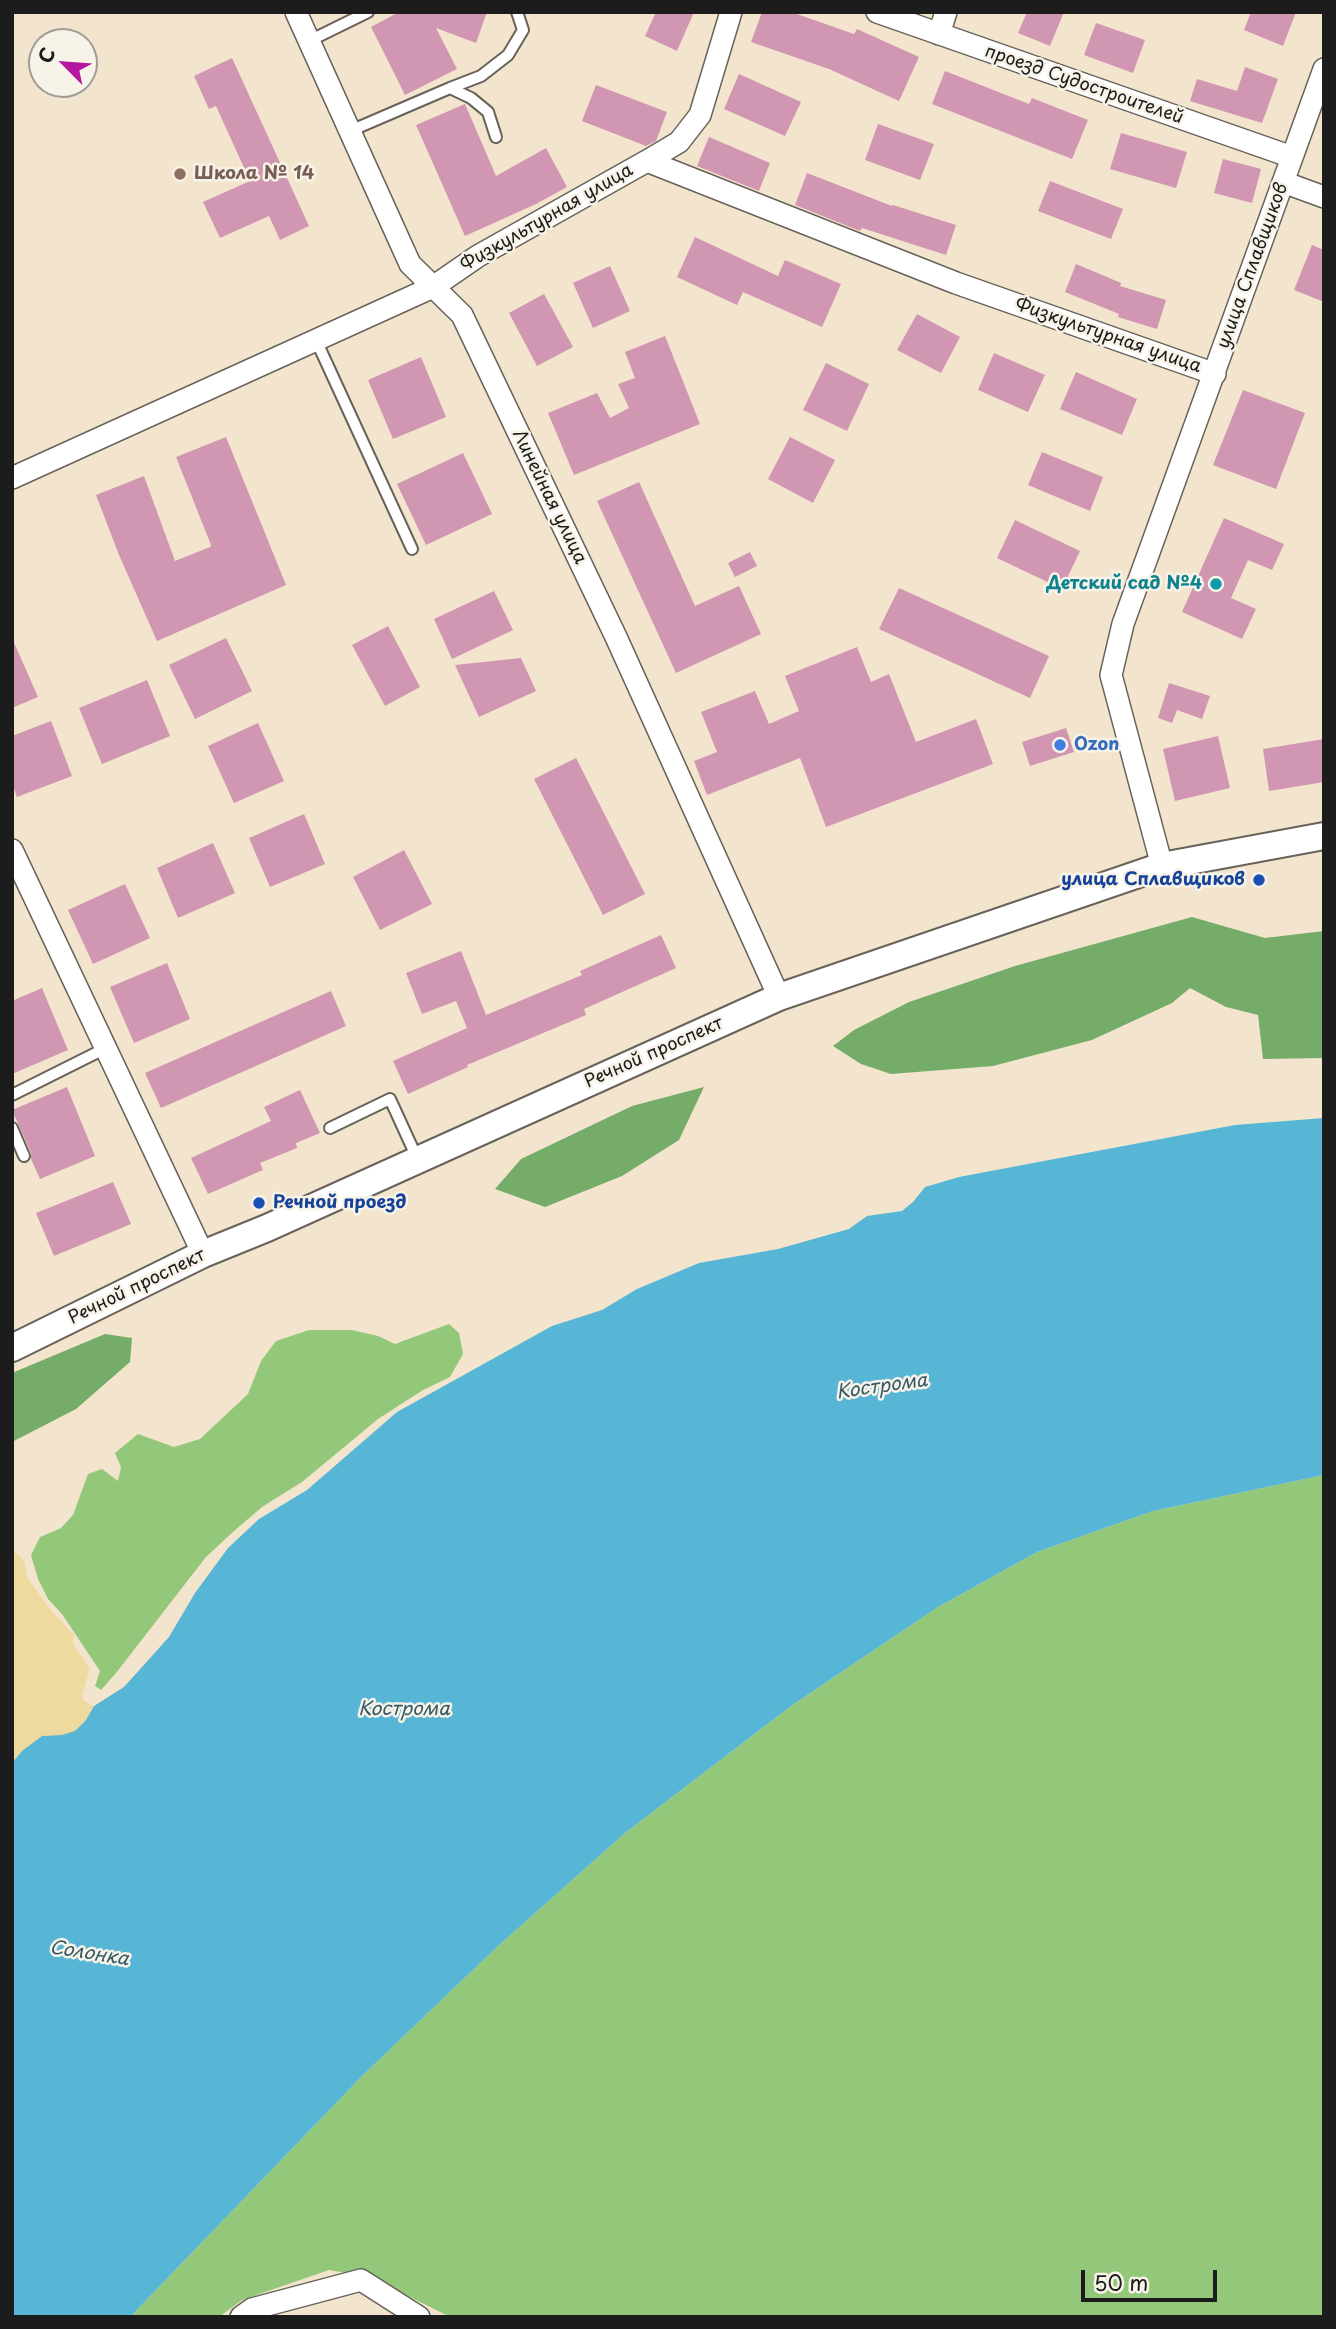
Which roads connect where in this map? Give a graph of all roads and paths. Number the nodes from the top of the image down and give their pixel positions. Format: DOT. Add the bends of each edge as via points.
graph roads {
  1 [pos="296,12"];
  2 [pos="368,12"];
  3 [pos="517,12"];
  4 [pos="731,12"];
  5 [pos="877,12"];
  6 [pos="946,12"];
  7 [pos="939,34"];
  8 [pos="309,41"];
  9 [pos="1324,69"];
  10 [pos="450,88"];
  11 [pos="350,131"];
  12 [pos="496,137"];
  13 [pos="1292,157"];
  14 [pos="647,161"];
  15 [pos="1283,182"];
  16 [pos="1324,197"];
  17 [pos="433,287"];
  18 [pos="316,340"];
  19 [pos="1215,374"];
  20 [pos="12,478"];
  21 [pos="412,549"];
  22 [pos="1324,836"];
  23 [pos="12,850"];
  24 [pos="1162,866"];
  25 [pos="779,997"];
  26 [pos="106,1048"];
  27 [pos="12,1096"];
  28 [pos="12,1128"];
  29 [pos="330,1128"];
  30 [pos="24,1156"];
  31 [pos="417,1158"];
  32 [pos="202,1254"];
  33 [pos="12,1348"];
  34 [pos="241,2317"];
  35 [pos="419,2317"];
  1 -- 8 [label="street, Линейная улица"];
  2 -- 8 [label="lane"];
  3 -- 10 [label="lane" via="523,30 508,55 481,76"];
  4 -- 14 [label="street" via="700,115 679,142"];
  5 -- 7 [label="street, проезд Судостроителей"];
  6 -- 7 [label="street"];
  7 -- 13 [label="street, проезд Судостроителей"];
  8 -- 11 [label="street, Линейная улица"];
  9 -- 13 [label="street, улица Сплавщиков"];
  10 -- 11 [label="lane"];
  10 -- 12 [label="lane" via="488,112"];
  11 -- 17 [label="street, Линейная улица" via="410,264"];
  13 -- 15 [label="street, улица Сплавщиков"];
  14 -- 17 [label="street, Физкультурная улица" via="478,256"];
  14 -- 19 [label="street, Физкультурная улица" via="956,283"];
  15 -- 16 [label="street"];
  15 -- 19 [label="street, улица Сплавщиков"];
  17 -- 18 [label="street, Физкультурная улица"];
  17 -- 25 [label="street, Линейная улица" via="461,315 616,637"];
  18 -- 20 [label="street, Физкультурная улица"];
  18 -- 21 [label="lane"];
  19 -- 24 [label="street, улица Сплавщиков" via="1123,624 1111,675"];
  22 -- 24 [label="street, Речной проспект"];
  23 -- 26 [label="street"];
  24 -- 25 [label="street, Речной проспект"];
  25 -- 31 [label="street, Речной проспект"];
  26 -- 27 [label="lane"];
  26 -- 32 [label="street"];
  28 -- 30 [label="lane"];
  29 -- 31 [label="lane" via="390,1099"];
  31 -- 32 [label="street, Речной проспект"];
  32 -- 33 [label="street, Речной проспект"];
  34 -- 35 [label="street" via="252,2309 361,2280"];
}
